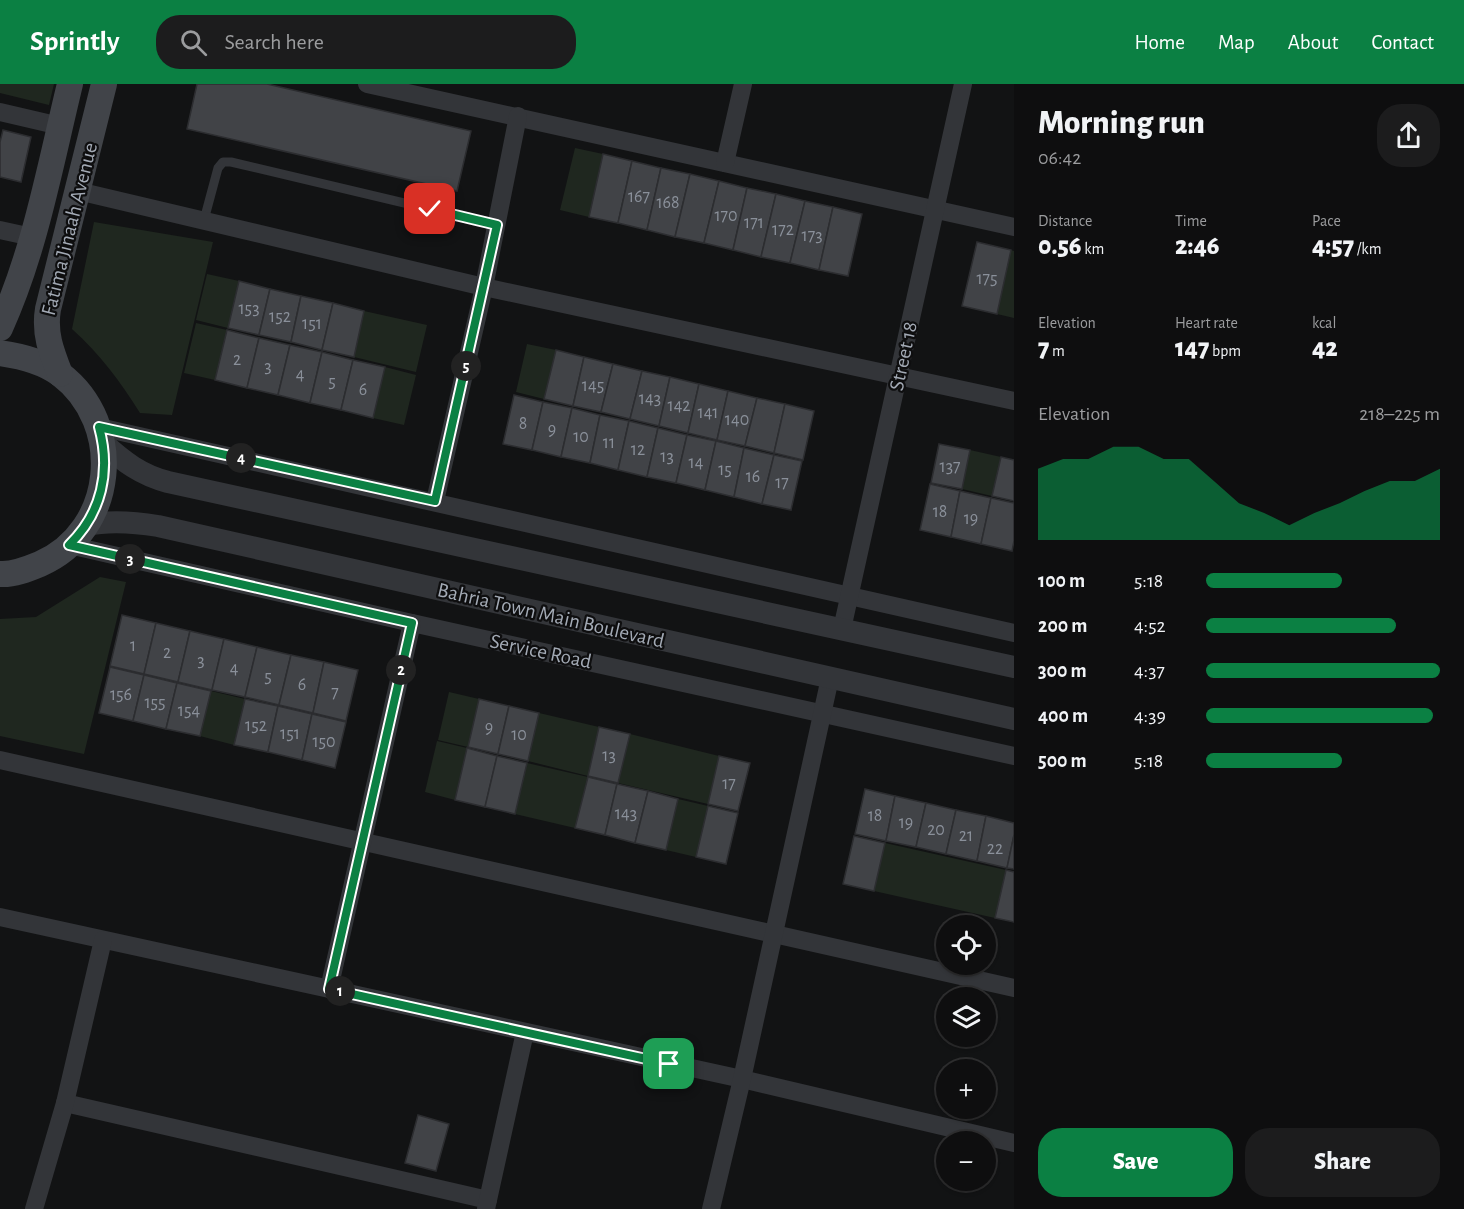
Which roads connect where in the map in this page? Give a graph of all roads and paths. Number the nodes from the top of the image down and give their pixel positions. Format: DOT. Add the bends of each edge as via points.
graph roads {
  1 [pos="70,84"];
  2 [pos="104,84"];
  3 [pos="367,84"];
  4 [pos="743,84"];
  5 [pos="963,84"];
  6 [pos="0,112"];
  7 [pos="518,116"];
  8 [pos="60,126"];
  9 [pos="725,163"];
  10 [pos="78,191"];
  11 [pos="935,209"];
  12 [pos="204,220"];
  13 [pos="497,225"];
  14 [pos="1014,227"];
  15 [pos="0,230"];
  16 [pos="32,237"];
  17 [pos="484,287"];
  18 [pos="0,328"];
  19 [pos="0,353"];
  20 [pos="60,374"];
  21 [pos="898,375"];
  22 [pos="1014,401"];
  23 [pos="101,435"];
  24 [pos="435,501"];
  25 [pos="86,525"];
  26 [pos="69,545"];
  27 [pos="2,576"];
  28 [pos="849,596"];
  29 [pos="412,623"];
  30 [pos="842,628"];
  31 [pos="1014,633"];
  32 [pos="1014,667"];
  33 [pos="830,678"];
  34 [pos="822,712"];
  35 [pos="1014,719"];
  36 [pos="1014,756"];
  37 [pos="0,760"];
  38 [pos="363,840"];
  39 [pos="0,917"];
  40 [pos="772,934"];
  41 [pos="103,940"];
  42 [pos="1014,988"];
  43 [pos="329,989"];
  44 [pos="525,1032"];
  45 [pos="742,1079"];
  46 [pos="65,1103"];
  47 [pos="1014,1143"];
  48 [pos="487,1204"];
  49 [pos="34,1209"];
  50 [pos="711,1209"];
  1 -- 8 [label="main road, Fatima Jinaah Avenue"];
  2 -- 10 [label="main road, Fatima Jinaah Avenue"];
  3 -- 7 [label="street"];
  4 -- 9 [label="street"];
  5 -- 11 [label="street, Street 18"];
  6 -- 8 [label="street"];
  7 -- 9 [label="street"];
  7 -- 13 [label="street"];
  8 -- 16 [label="main road, Fatima Jinaah Avenue"];
  9 -- 11 [label="street"];
  10 -- 12 [label="street"];
  10 -- 20 [label="main road, Fatima Jinaah Avenue" via="46,324"];
  11 -- 14 [label="street"];
  11 -- 21 [label="street, Street 18"];
  12 -- 13 [label="lane" via="218,168 223,162 231,162"];
  12 -- 17 [label="street"];
  13 -- 17 [label="street"];
  15 -- 16 [label="street"];
  16 -- 18 [label="main road, Fatima Jinaah Avenue"];
  17 -- 21 [label="street"];
  17 -- 24 [label="street"];
  19 -- 20 [label="main road" via="40,362"];
  20 -- 23 [label="main road" via="90,406"];
  21 -- 22 [label="street"];
  21 -- 28 [label="street, Street 18"];
  23 -- 24 [label="street"];
  23 -- 25 [label="main road" via="103,486"];
  23 -- 30 [label="street" via="126,464 168,482"];
  24 -- 28 [label="street"];
  25 -- 26 [label="main road"];
  25 -- 33 [label="street, Bahria Town Main Boulevard" via="111,521 158,526"];
  26 -- 27 [label="main road" via="50,560"];
  26 -- 29 [label="street, Service Road"];
  28 -- 30 [label="street, Street 18"];
  28 -- 31 [label="street"];
  29 -- 34 [label="street, Service Road"];
  29 -- 38 [label="street"];
  30 -- 32 [label="street"];
  33 -- 34 [label="street"];
  33 -- 35 [label="street, Bahria Town Main Boulevard"];
  34 -- 36 [label="street, Service Road"];
  34 -- 40 [label="street"];
  37 -- 38 [label="street"];
  38 -- 40 [label="street"];
  38 -- 43 [label="street"];
  39 -- 41 [label="street"];
  40 -- 42 [label="street"];
  40 -- 45 [label="street"];
  41 -- 43 [label="street"];
  41 -- 46 [label="street"];
  43 -- 44 [label="street"];
  44 -- 45 [label="street"];
  44 -- 48 [label="street"];
  45 -- 47 [label="street"];
  45 -- 50 [label="street"];
  46 -- 48 [label="street"];
  46 -- 49 [label="street"];
}
